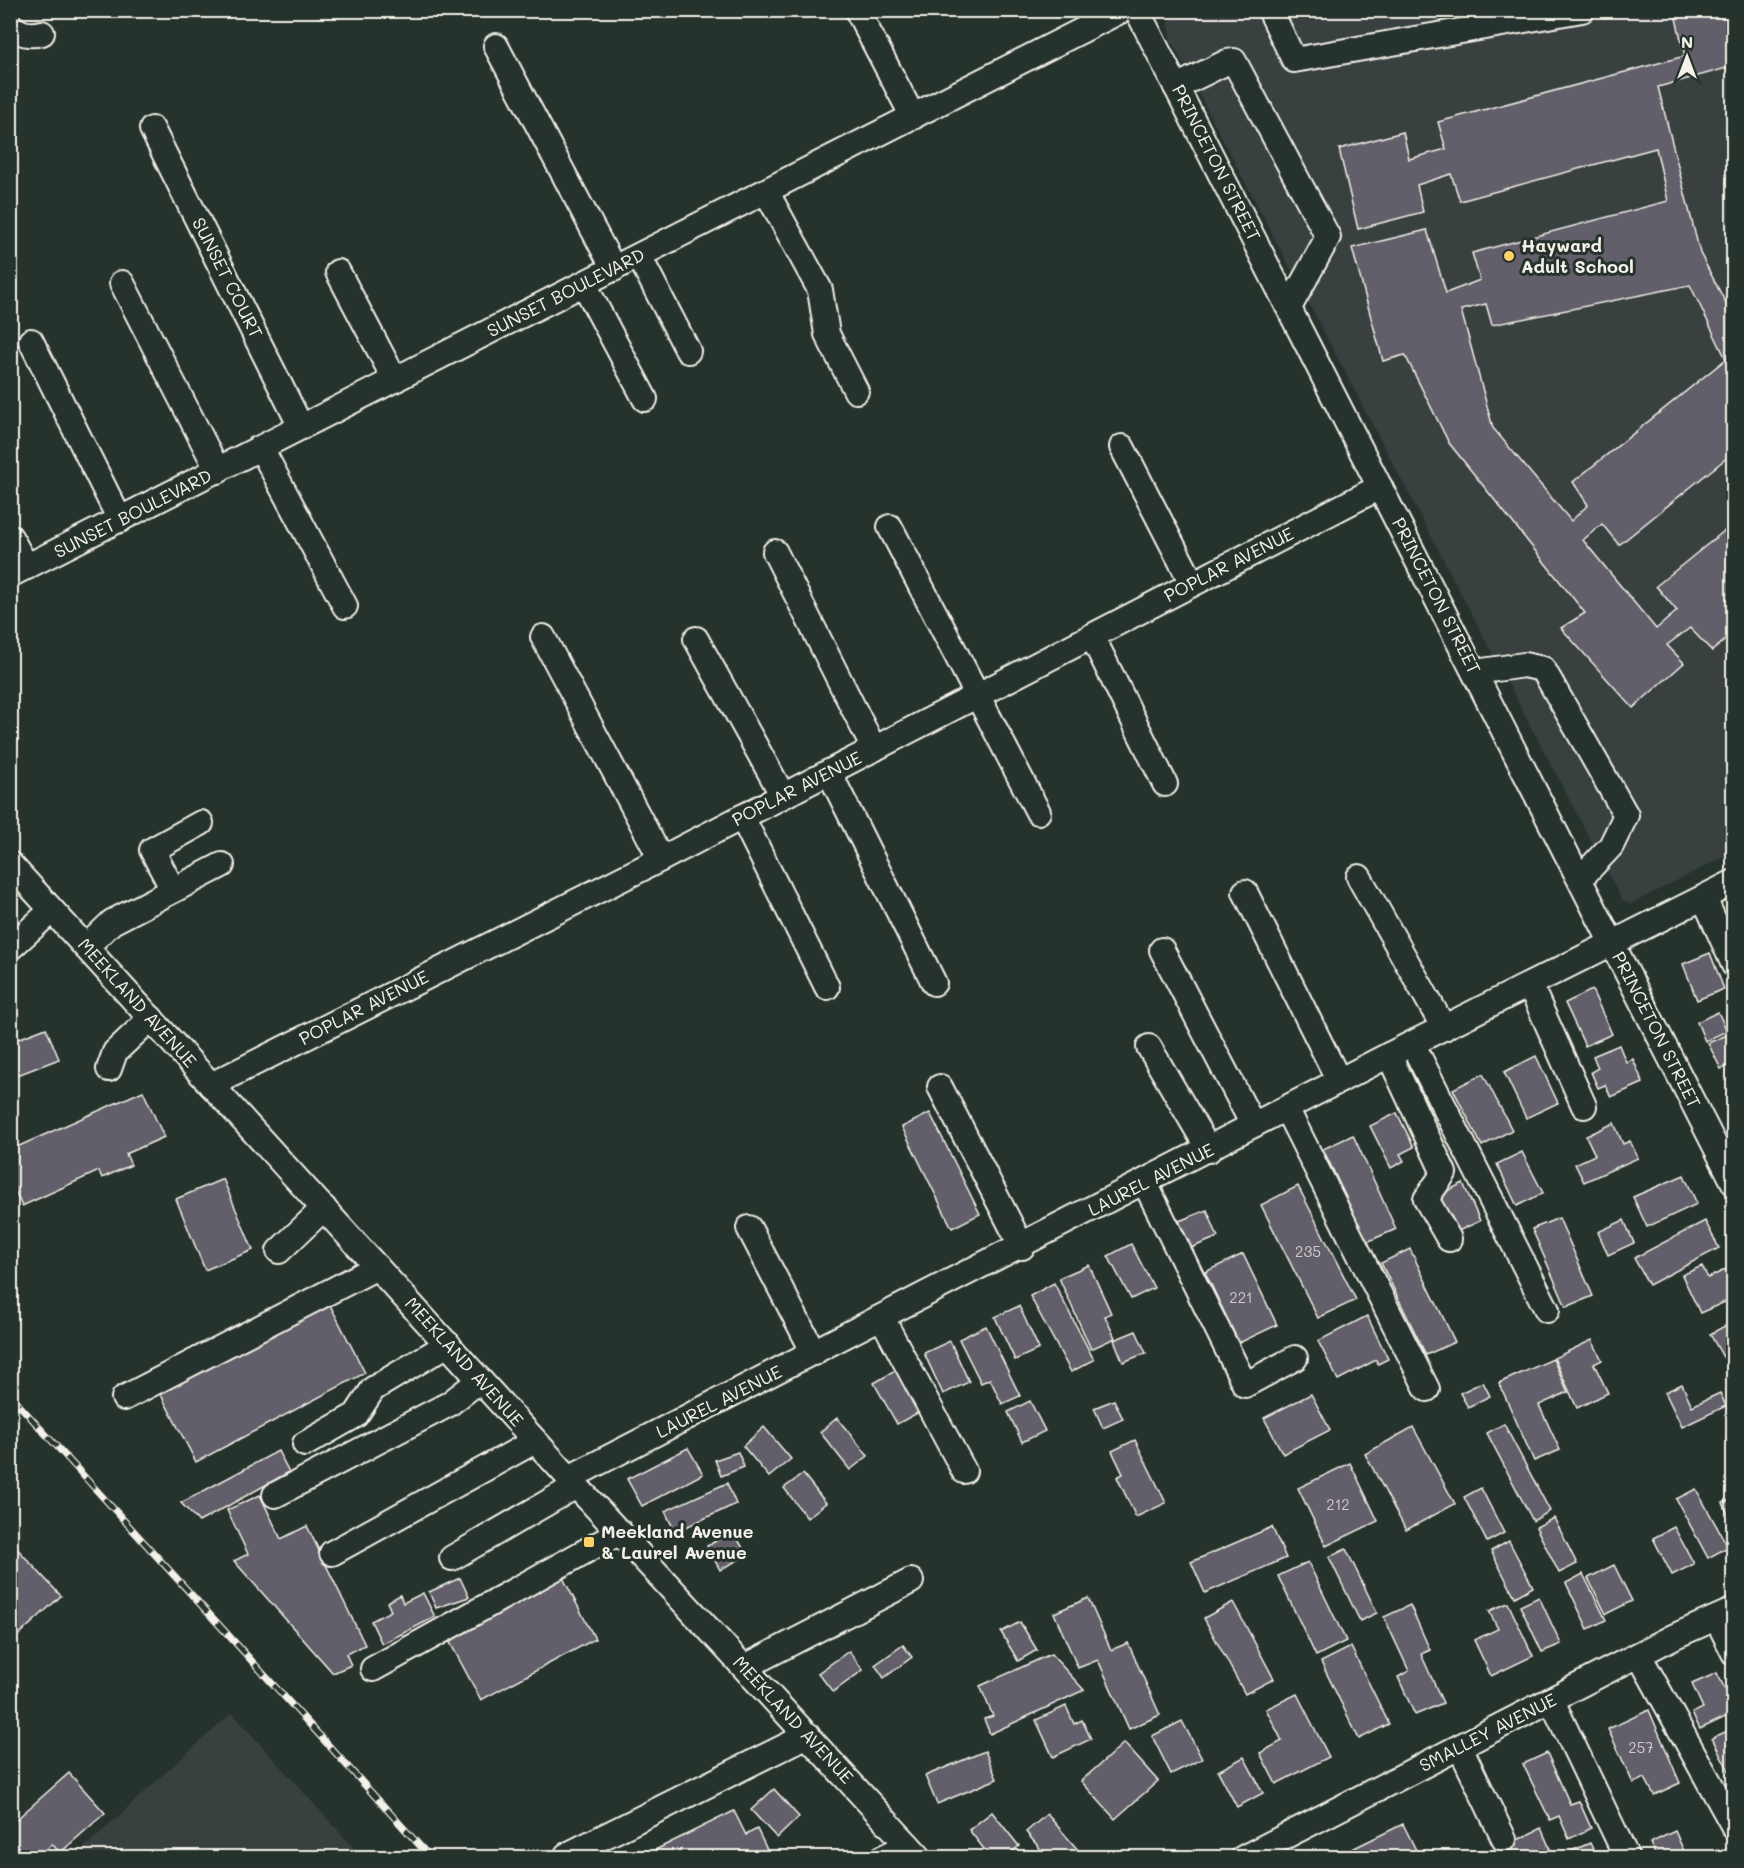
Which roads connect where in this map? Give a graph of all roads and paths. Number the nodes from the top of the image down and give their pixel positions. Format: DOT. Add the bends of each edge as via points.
graph roads {
  1 [pos="857,10"];
  2 [pos="1122,10"];
  3 [pos="1137,10"];
  4 [pos="1270,10"];
  5 [pos="1582,10"];
  6 [pos="10,25"];
  7 [pos="42,33"];
  8 [pos="496,46"];
  9 [pos="1176,87"];
  10 [pos="913,117"];
  11 [pos="152,129"];
  12 [pos="766,191"];
  13 [pos="639,256"];
  14 [pos="614,269"];
  15 [pos="338,272"];
  16 [pos="122,283"];
  17 [pos="584,284"];
  18 [pos="1290,306"];
  19 [pos="31,341"];
  20 [pos="688,351"];
  21 [pos="395,380"];
  22 [pos="856,391"];
  23 [pos="645,399"];
  24 [pos="302,428"];
  25 [pos="1122,447"];
  26 [pos="261,448"];
  27 [pos="218,471"];
  28 [pos="1380,487"];
  29 [pos="120,520"];
  30 [pos="890,527"];
  31 [pos="10,537"];
  32 [pos="775,552"];
  33 [pos="19,571"];
  34 [pos="1192,583"];
  35 [pos="345,606"];
  36 [pos="1092,636"];
  37 [pos="543,637"];
  38 [pos="696,639"];
  39 [pos="1474,672"];
  40 [pos="979,694"];
  41 [pos="874,749"];
  42 [pos="829,772"];
  43 [pos="1165,784"];
  44 [pos="783,796"];
  45 [pos="1038,812"];
  46 [pos="742,817"];
  47 [pos="201,823"];
  48 [pos="661,859"];
  49 [pos="10,864"];
  50 [pos="222,865"];
  51 [pos="1359,878"];
  52 [pos="1580,879"];
  53 [pos="1734,882"];
  54 [pos="173,890"];
  55 [pos="1245,892"];
  56 [pos="1704,898"];
  57 [pos="52,910"];
  58 [pos="1613,943"];
  59 [pos="86,947"];
  60 [pos="10,948"];
  61 [pos="1162,950"];
  62 [pos="1734,965"];
  63 [pos="934,983"];
  64 [pos="1530,985"];
  65 [pos="827,987"];
  66 [pos="151,1018"];
  67 [pos="1444,1028"];
  68 [pos="1413,1045"];
  69 [pos="1149,1047"];
  70 [pos="1389,1055"];
  71 [pos="109,1069"];
  72 [pos="1339,1081"];
  73 [pos="211,1085"];
  74 [pos="940,1087"];
  75 [pos="1584,1106"];
  76 [pos="1287,1110"];
  77 [pos="1253,1125"];
  78 [pos="1209,1150"];
  79 [pos="1145,1183"];
  80 [pos="1734,1183"];
  81 [pos="324,1208"];
  82 [pos="749,1228"];
  83 [pos="1449,1239"];
  84 [pos="1022,1246"];
  85 [pos="279,1251"];
  86 [pos="377,1267"];
  87 [pos="1547,1310"];
  88 [pos="882,1318"];
  89 [pos="448,1344"];
  90 [pos="814,1353"];
  91 [pos="1295,1358"];
  92 [pos="480,1380"];
  93 [pos="1427,1389"];
  94 [pos="124,1398"];
  95 [pos="535,1441"];
  96 [pos="305,1444"];
  97 [pos="964,1471"];
  98 [pos="573,1482"];
  99 [pos="274,1495"];
  100 [pos="620,1532"];
  101 [pos="332,1553"];
  102 [pos="452,1558"];
  103 [pos="910,1581"];
  104 [pos="1725,1615"];
  105 [pos="1734,1653"];
  106 [pos="1639,1655"];
  107 [pos="745,1667"];
  108 [pos="373,1669"];
  109 [pos="1552,1701"];
  110 [pos="808,1735"];
  111 [pos="1460,1748"];
  112 [pos="1734,1827"];
  113 [pos="1504,1839"];
  114 [pos="914,1851"];
  115 [pos="567,1855"];
  116 [pos="882,1857"];
  117 [pos="1244,1857"];
  118 [pos="1627,1857"];
  1 -- 10 [label="street"];
  2 -- 10 [label="street, SUNSET BOULEVARD"];
  3 -- 9 [label="street, PRINCETON STREET"];
  4 -- 5 [label="street" via="1294,60"];
  6 -- 7 [label="street" via="18,32"];
  8 -- 14 [label="street"];
  9 -- 18 [label="street, PRINCETON STREET"];
  9 -- 18 [label="street" via="1234,62 1328,237"];
  10 -- 12 [label="street, SUNSET BOULEVARD"];
  11 -- 24 [label="street, SUNSET COURT"];
  12 -- 13 [label="street, SUNSET BOULEVARD"];
  12 -- 22 [label="street" via="820,290 827,334"];
  13 -- 14 [label="street, SUNSET BOULEVARD"];
  13 -- 20 [label="street"];
  14 -- 17 [label="street, SUNSET BOULEVARD"];
  15 -- 21 [label="street"];
  16 -- 27 [label="street"];
  17 -- 21 [label="street, SUNSET BOULEVARD"];
  17 -- 23 [label="street"];
  18 -- 28 [label="street, PRINCETON STREET"];
  19 -- 29 [label="street"];
  21 -- 24 [label="street, SUNSET BOULEVARD"];
  24 -- 26 [label="street, SUNSET BOULEVARD"];
  25 -- 34 [label="street"];
  26 -- 27 [label="street, SUNSET BOULEVARD"];
  26 -- 35 [label="street"];
  27 -- 29 [label="street, SUNSET BOULEVARD"];
  28 -- 34 [label="street, POPLAR AVENUE"];
  28 -- 39 [label="street, PRINCETON STREET"];
  29 -- 33 [label="street, SUNSET BOULEVARD"];
  30 -- 40 [label="street"];
  31 -- 33 [label="street"];
  32 -- 41 [label="street"];
  34 -- 36 [label="street, POPLAR AVENUE"];
  36 -- 40 [label="street, POPLAR AVENUE"];
  36 -- 43 [label="street"];
  37 -- 48 [label="street"];
  38 -- 44 [label="street"];
  39 -- 52 [label="street, PRINCETON STREET"];
  39 -- 52 [label="street" via="1524,665 1543,669 1626,815 1611,846"];
  40 -- 41 [label="street, POPLAR AVENUE"];
  40 -- 45 [label="street"];
  41 -- 42 [label="street, POPLAR AVENUE"];
  42 -- 44 [label="street, POPLAR AVENUE"];
  42 -- 63 [label="street"];
  44 -- 46 [label="street, POPLAR AVENUE"];
  46 -- 48 [label="street, POPLAR AVENUE"];
  46 -- 65 [label="street"];
  47 -- 54 [label="street" via="152,850"];
  48 -- 73 [label="street, POPLAR AVENUE"];
  49 -- 57 [label="street, MEEKLAND AVENUE"];
  50 -- 54 [label="street"];
  51 -- 67 [label="street"];
  52 -- 58 [label="street, PRINCETON STREET"];
  53 -- 56 [label="street, LAUREL AVENUE"];
  54 -- 59 [label="street" via="112,922"];
  55 -- 72 [label="street"];
  56 -- 58 [label="street, LAUREL AVENUE"];
  56 -- 62 [label="street"];
  57 -- 59 [label="street, MEEKLAND AVENUE"];
  57 -- 60 [label="street"];
  58 -- 64 [label="street, LAUREL AVENUE"];
  58 -- 80 [label="street, PRINCETON STREET"];
  59 -- 66 [label="street, MEEKLAND AVENUE"];
  61 -- 77 [label="street"];
  64 -- 67 [label="street, LAUREL AVENUE"];
  64 -- 75 [label="street"];
  66 -- 71 [label="street" via="115,1052"];
  66 -- 73 [label="street, MEEKLAND AVENUE"];
  67 -- 68 [label="street, LAUREL AVENUE"];
  68 -- 70 [label="street, LAUREL AVENUE"];
  68 -- 87 [label="street"];
  69 -- 78 [label="street"];
  70 -- 72 [label="street, LAUREL AVENUE"];
  70 -- 83 [label="street" via="1444,1173 1426,1199"];
  72 -- 76 [label="street, LAUREL AVENUE"];
  73 -- 81 [label="street, MEEKLAND AVENUE"];
  74 -- 84 [label="street"];
  76 -- 77 [label="street, LAUREL AVENUE"];
  76 -- 93 [label="street"];
  77 -- 78 [label="street, LAUREL AVENUE"];
  78 -- 79 [label="street, LAUREL AVENUE"];
  79 -- 84 [label="street, LAUREL AVENUE"];
  79 -- 91 [label="street" via="1245,1385"];
  81 -- 85 [label="street"];
  81 -- 86 [label="street, MEEKLAND AVENUE"];
  82 -- 90 [label="street"];
  84 -- 88 [label="street, LAUREL AVENUE"];
  86 -- 89 [label="street, MEEKLAND AVENUE"];
  86 -- 94 [label="street"];
  88 -- 90 [label="street, LAUREL AVENUE"];
  88 -- 97 [label="street"];
  89 -- 92 [label="street, MEEKLAND AVENUE"];
  89 -- 96 [label="street" via="373,1389 356,1415"];
  90 -- 98 [label="street, LAUREL AVENUE"];
  92 -- 95 [label="street, MEEKLAND AVENUE"];
  92 -- 99 [label="street" via="449,1404"];
  95 -- 98 [label="street, MEEKLAND AVENUE"];
  95 -- 101 [label="street"];
  98 -- 100 [label="street, MEEKLAND AVENUE"];
  98 -- 102 [label="street, LAUREL AVENUE"];
  100 -- 107 [label="street, MEEKLAND AVENUE"];
  100 -- 108 [label="street"];
  103 -- 107 [label="street"];
  104 -- 105 [label="street"];
  104 -- 106 [label="street, SMALLEY AVENUE"];
  106 -- 109 [label="street, SMALLEY AVENUE"];
  106 -- 112 [label="street"];
  107 -- 110 [label="street, MEEKLAND AVENUE"];
  109 -- 111 [label="street, SMALLEY AVENUE"];
  109 -- 118 [label="street"];
  110 -- 114 [label="street, MEEKLAND AVENUE"];
  110 -- 115 [label="street"];
  111 -- 113 [label="street"];
  111 -- 117 [label="street, SMALLEY AVENUE"];
  114 -- 116 [label="street"];
}
